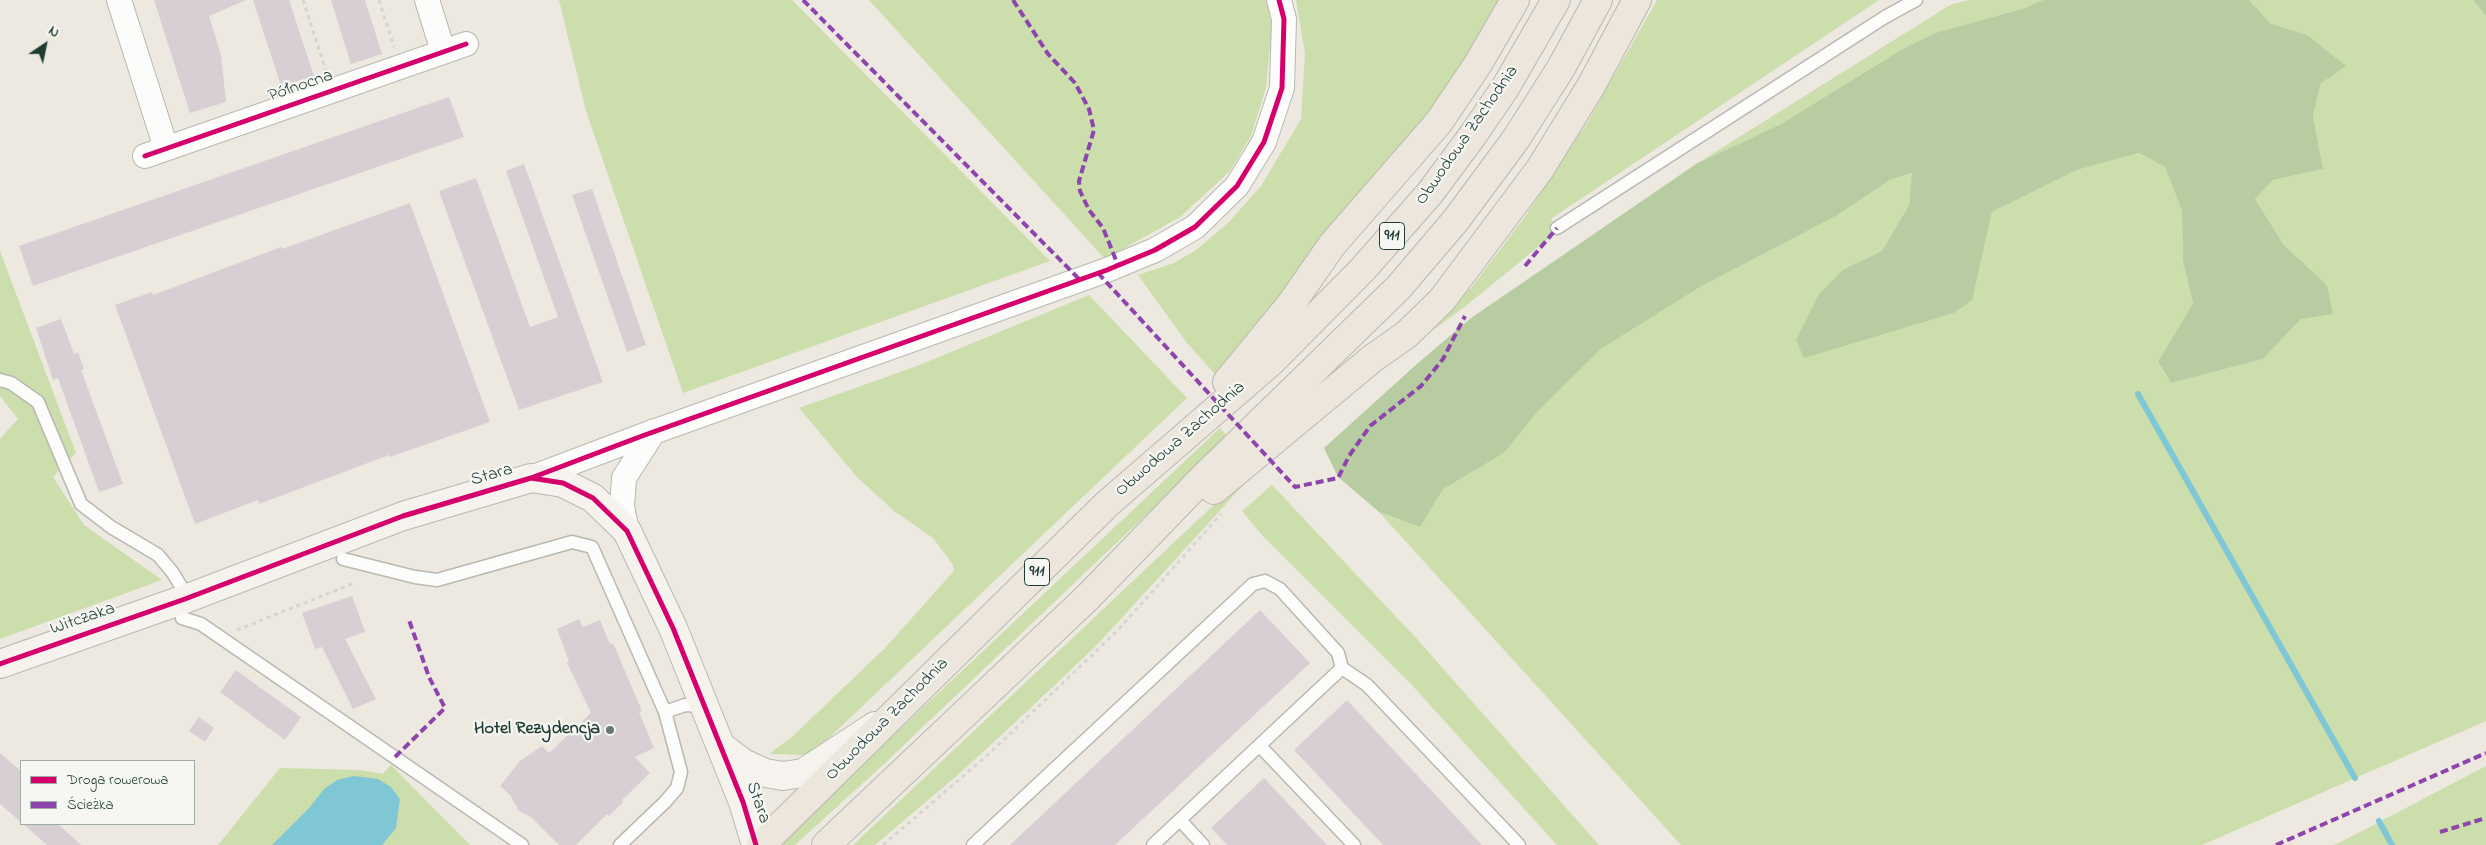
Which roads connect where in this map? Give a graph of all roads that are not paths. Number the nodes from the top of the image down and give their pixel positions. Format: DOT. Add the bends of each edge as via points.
graph roads {
  1 [pos="119,0"];
  2 [pos="426,0"];
  3 [pos="1279,0"];
  4 [pos="1515,0"];
  5 [pos="1556,0"];
  6 [pos="1598,0"];
  7 [pos="1637,0"];
  8 [pos="1916,0"];
  9 [pos="466,44"];
  10 [pos="443,51"];
  11 [pos="1557,228"];
  12 [pos="0,380"];
  13 [pos="654,431"];
  14 [pos="1184,436"];
  15 [pos="531,478"];
  16 [pos="627,532"];
  17 [pos="340,550"];
  18 [pos="1088,597"];
  19 [pos="182,606"];
  20 [pos="0,664"];
  21 [pos="1342,668"];
  22 [pos="664,712"];
  23 [pos="708,713"];
  24 [pos="895,714"];
  25 [pos="721,746"];
  26 [pos="1260,746"];
  27 [pos="1180,820"];
  28 [pos="522,845"];
  29 [pos="620,845"];
  30 [pos="756,845"];
  31 [pos="761,845"];
  32 [pos="826,845"];
  33 [pos="972,845"];
  34 [pos="1154,845"];
  35 [pos="1203,845"];
  36 [pos="1354,845"];
  37 [pos="1519,845"];
  1 -- 10 [label="street, Północna" via="155,152"];
  2 -- 10 [label="street"];
  3 -- 13 [label="street" via="1284,19 1282,88 1264,142 1237,186 1195,227 1155,250 1107,270"];
  4 -- 14 [label="main road" via="1439,122 1332,245 1280,319"];
  5 -- 14 [label="main road, Obwodowa Zachodnia / 911" via="1505,88 1430,193 1363,269 1271,362"];
  6 -- 18 [label="main road, 911" via="1516,139 1456,220 1399,287"];
  7 -- 18 [label="main road" via="1592,86 1540,169 1442,300 1406,335 1312,407"];
  8 -- 11 [label="lane"];
  9 -- 10 [label="street, Północna"];
  12 -- 19 [label="lane" via="11,383 38,402 81,504 111,527 158,555 173,573"];
  13 -- 15 [label="street"];
  13 -- 16 [label="street" via="624,478 622,507"];
  14 -- 24 [label="main road, Obwodowa Zachodnia / 911" via="1107,504"];
  15 -- 16 [label="street, Stara" via="563,483 593,498"];
  15 -- 17 [label="street, Stara" via="403,516"];
  16 -- 23 [label="street, Stara" via="673,628"];
  17 -- 19 [label="street, Stara"];
  17 -- 22 [label="lane" via="415,577 437,580 572,542 592,547"];
  18 -- 32 [label="main road, 911"];
  19 -- 20 [label="street, Witczaka"];
  19 -- 28 [label="lane" via="201,624"];
  21 -- 26 [label="lane"];
  21 -- 33 [label="lane" via="1338,653 1280,589 1265,580 1253,584"];
  21 -- 37 [label="lane" via="1367,686"];
  22 -- 23 [label="lane" via="685,705 700,706"];
  22 -- 29 [label="lane" via="681,772 676,788"];
  23 -- 25 [label="street, Stara"];
  24 -- 25 [label="street, Stara" via="796,774 765,773 743,763"];
  24 -- 31 [label="main road, Obwodowa Zachodnia / 911"];
  25 -- 30 [label="street, Stara"];
  26 -- 27 [label="lane"];
  26 -- 36 [label="lane"];
  27 -- 34 [label="lane"];
  27 -- 35 [label="lane"];
}
